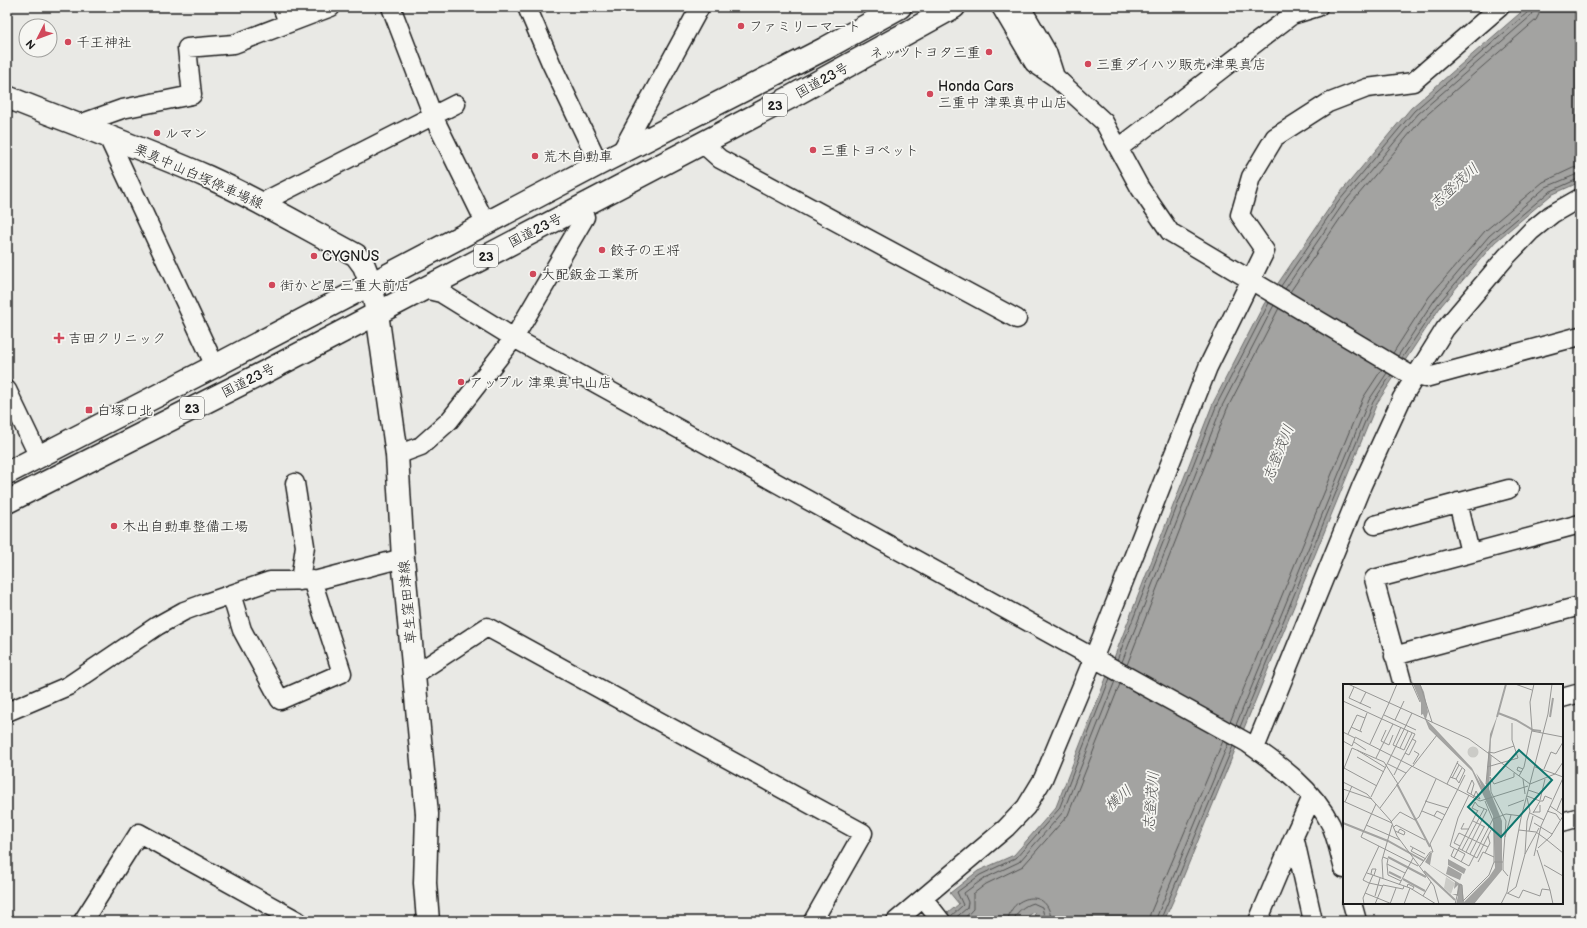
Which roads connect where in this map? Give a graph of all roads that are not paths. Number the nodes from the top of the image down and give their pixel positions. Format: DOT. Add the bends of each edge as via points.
graph roads {
  1 [pos="331,7"];
  2 [pos="391,7"];
  3 [pos="527,7"];
  4 [pos="700,7"];
  5 [pos="900,7"];
  6 [pos="954,7"];
  7 [pos="1001,7"];
  8 [pos="1011,7"];
  9 [pos="1021,7"];
  10 [pos="1318,7"];
  11 [pos="1500,7"];
  12 [pos="285,14"];
  13 [pos="1055,77"];
  14 [pos="7,97"];
  15 [pos="456,104"];
  16 [pos="433,116"];
  17 [pos="77,125"];
  18 [pos="108,137"];
  19 [pos="702,143"];
  20 [pos="1119,148"];
  21 [pos="620,154"];
  22 [pos="599,164"];
  23 [pos="1580,198"];
  24 [pos="261,203"];
  25 [pos="585,217"];
  26 [pos="486,224"];
  27 [pos="1251,280"];
  28 [pos="370,284"];
  29 [pos="424,289"];
  30 [pos="377,313"];
  31 [pos="1017,318"];
  32 [pos="1580,336"];
  33 [pos="514,338"];
  34 [pos="215,366"];
  35 [pos="1412,374"];
  36 [pos="7,390"];
  37 [pos="397,455"];
  38 [pos="39,457"];
  39 [pos="7,473"];
  40 [pos="295,483"];
  41 [pos="1510,489"];
  42 [pos="7,502"];
  43 [pos="1458,502"];
  44 [pos="1580,524"];
  45 [pos="1375,525"];
  46 [pos="1470,553"];
  47 [pos="403,558"];
  48 [pos="306,580"];
  49 [pos="231,594"];
  50 [pos="1580,606"];
  51 [pos="1394,656"];
  52 [pos="1096,658"];
  53 [pos="414,675"];
  54 [pos="1402,684"];
  55 [pos="1580,693"];
  56 [pos="1563,698"];
  57 [pos="7,712"];
  58 [pos="1251,745"];
  59 [pos="1312,797"];
  60 [pos="1580,817"];
  61 [pos="1563,822"];
  62 [pos="1294,836"];
  63 [pos="1342,850"];
  64 [pos="923,898"];
  65 [pos="1352,904"];
  66 [pos="83,921"];
  67 [pos="298,921"];
  68 [pos="428,921"];
  69 [pos="813,921"];
  70 [pos="896,921"];
  71 [pos="941,921"];
  72 [pos="1258,921"];
  73 [pos="1313,921"];
  74 [pos="1357,921"];
  1 -- 12 [label="street" via="296,21"];
  2 -- 16 [label="street"];
  3 -- 22 [label="street" via="550,63"];
  4 -- 21 [label="street"];
  5 -- 21 [label="main road, 国道23号 / 23"];
  6 -- 19 [label="main road, 国道23号 / 23"];
  7 -- 13 [label="street" via="1034,63"];
  8 -- 13 [label="street" via="1040,57"];
  9 -- 13 [label="street" via="1047,52"];
  10 -- 20 [label="street" via="1292,15"];
  11 -- 27 [label="street" via="1413,82 1368,88 1328,103 1275,137 1251,177 1240,215 1265,252"];
  12 -- 17 [label="street" via="234,44 187,48 192,95 122,109"];
  13 -- 20 [label="street" via="1104,122"];
  14 -- 17 [label="main road, 栗真中山白塚停車場線"];
  15 -- 16 [label="street"];
  16 -- 24 [label="street"];
  16 -- 26 [label="street"];
  17 -- 18 [label="main road, 栗真中山白塚停車場線"];
  18 -- 24 [label="main road, 栗真中山白塚停車場線" via="208,177"];
  18 -- 34 [label="street"];
  19 -- 29 [label="main road, 国道23号 / 23"];
  19 -- 31 [label="street" via="720,159"];
  20 -- 27 [label="street" via="1144,195 1170,232"];
  21 -- 22 [label="main road, 国道23号 / 23"];
  22 -- 26 [label="main road, 国道23号 / 23"];
  23 -- 35 [label="street" via="1552,214 1506,257 1445,329"];
  24 -- 28 [label="main road, 栗真中山白塚停車場線" via="356,255 364,266"];
  25 -- 33 [label="street"];
  26 -- 28 [label="main road, 国道23号 / 23"];
  27 -- 35 [label="street"];
  27 -- 52 [label="street" via="1208,367"];
  28 -- 30 [label="main road, 草生窪田津線"];
  28 -- 34 [label="main road, 国道23号 / 23"];
  29 -- 30 [label="main road, 国道23号 / 23"];
  29 -- 33 [label="street" via="441,293"];
  30 -- 37 [label="main road, 草生窪田津線"];
  30 -- 42 [label="main road, 国道23号 / 23"];
  32 -- 35 [label="street" via="1425,378"];
  33 -- 37 [label="street" via="449,421 421,446"];
  33 -- 52 [label="street"];
  34 -- 38 [label="main road, 国道23号 / 23"];
  35 -- 58 [label="street"];
  36 -- 38 [label="street"];
  37 -- 47 [label="main road, 草生窪田津線"];
  38 -- 39 [label="main road, 国道23号 / 23"];
  40 -- 48 [label="street" via="305,546"];
  41 -- 43 [label="street"];
  43 -- 45 [label="street"];
  43 -- 46 [label="street"];
  44 -- 46 [label="street"];
  46 -- 51 [label="street" via="1374,579"];
  47 -- 48 [label="street"];
  47 -- 53 [label="main road, 草生窪田津線"];
  48 -- 49 [label="street" via="270,582"];
  48 -- 49 [label="street" via="342,673 280,700 242,630"];
  49 -- 57 [label="street" via="184,611 157,626 68,686"];
  50 -- 51 [label="street"];
  51 -- 54 [label="street"];
  52 -- 58 [label="street"];
  52 -- 64 [label="street" via="1043,779 1026,807 977,854"];
  53 -- 68 [label="main road, 草生窪田津線" via="427,814 425,883"];
  53 -- 69 [label="street" via="487,627 863,833"];
  55 -- 56 [label="street"];
  58 -- 59 [label="street" via="1283,768"];
  59 -- 62 [label="street"];
  59 -- 63 [label="street" via="1331,826"];
  60 -- 61 [label="street"];
  62 -- 72 [label="street"];
  62 -- 73 [label="street"];
  64 -- 70 [label="street"];
  64 -- 71 [label="street"];
  65 -- 74 [label="street"];
  66 -- 67 [label="street" via="139,833"];
}
